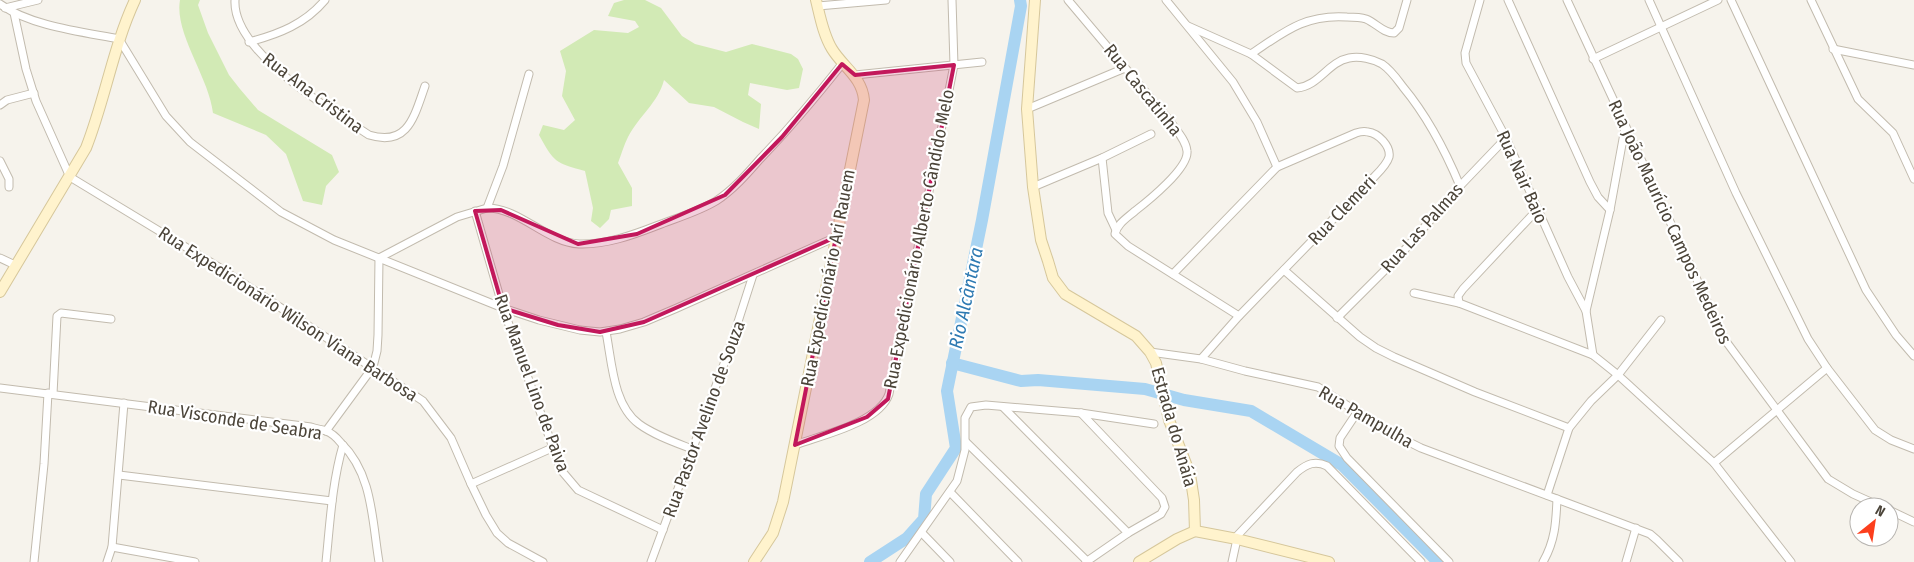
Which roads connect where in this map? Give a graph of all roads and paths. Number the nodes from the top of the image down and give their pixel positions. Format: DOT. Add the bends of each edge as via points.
graph roads {
  1 [pos="38,0"];
  2 [pos="135,0"];
  3 [pos="235,0"];
  4 [pos="325,0"];
  5 [pos="886,0"];
  6 [pos="952,0"];
  7 [pos="1035,0"];
  8 [pos="1068,0"];
  9 [pos="1166,0"];
  10 [pos="1408,0"];
  11 [pos="1480,0"];
  12 [pos="1508,0"];
  13 [pos="1567,0"];
  14 [pos="1649,0"];
  15 [pos="1718,0"];
  16 [pos="1731,0"];
  17 [pos="1811,0"];
  18 [pos="817,3"];
  19 [pos="2,6"];
  20 [pos="14,14"];
  21 [pos="1188,26"];
  22 [pos="1661,26"];
  23 [pos="119,40"];
  24 [pos="249,42"];
  25 [pos="1833,49"];
  26 [pos="1251,54"];
  27 [pos="1593,59"];
  28 [pos="982,62"];
  29 [pos="842,64"];
  30 [pos="954,64"];
  31 [pos="1914,65"];
  32 [pos="1125,68"];
  33 [pos="529,74"];
  34 [pos="855,76"];
  35 [pos="425,86"];
  36 [pos="34,93"];
  37 [pos="0,105"];
  38 [pos="1027,109"];
  39 [pos="1625,128"];
  40 [pos="1151,134"];
  41 [pos="1506,138"];
  42 [pos="1102,158"];
  43 [pos="0,161"];
  44 [pos="1277,167"];
  45 [pos="70,177"];
  46 [pos="1914,179"];
  47 [pos="1460,186"];
  48 [pos="9,187"];
  49 [pos="1033,187"];
  50 [pos="488,208"];
  51 [pos="1537,210"];
  52 [pos="1610,210"];
  53 [pos="475,211"];
  54 [pos="1116,230"];
  55 [pos="836,237"];
  56 [pos="0,258"];
  57 [pos="379,258"];
  58 [pos="15,265"];
  59 [pos="1284,270"];
  60 [pos="1173,274"];
  61 [pos="753,275"];
  62 [pos="0,292"];
  63 [pos="1414,293"];
  64 [pos="1461,304"];
  65 [pos="503,308"];
  66 [pos="1586,311"];
  67 [pos="1239,316"];
  68 [pos="1337,318"];
  69 [pos="111,319"];
  70 [pos="1661,320"];
  71 [pos="606,332"];
  72 [pos="1150,352"];
  73 [pos="1593,355"];
  74 [pos="1914,356"];
  75 [pos="1201,359"];
  76 [pos="372,367"];
  77 [pos="1828,368"];
  78 [pos="1618,375"];
  79 [pos="0,388"];
  80 [pos="51,394"];
  81 [pos="124,403"];
  82 [pos="1003,407"];
  83 [pos="1358,411"];
  84 [pos="1777,412"];
  85 [pos="1081,413"];
  86 [pos="1154,424"];
  87 [pos="1569,428"];
  88 [pos="326,431"];
  89 [pos="966,442"];
  90 [pos="343,445"];
  91 [pos="795,445"];
  92 [pos="552,448"];
  93 [pos="692,449"];
  94 [pos="1914,449"];
  95 [pos="1714,463"];
  96 [pos="119,475"];
  97 [pos="471,484"];
  98 [pos="950,492"];
  99 [pos="1547,495"];
  100 [pos="1862,497"];
  101 [pos="1557,499"];
  102 [pos="332,502"];
  103 [pos="1899,515"];
  104 [pos="1914,522"];
  105 [pos="1636,528"];
  106 [pos="663,530"];
  107 [pos="1195,531"];
  108 [pos="922,533"];
  109 [pos="1128,533"];
  110 [pos="1236,538"];
  111 [pos="112,547"];
  112 [pos="34,562"];
  113 [pos="107,562"];
  114 [pos="195,562"];
  115 [pos="326,562"];
  116 [pos="379,562"];
  117 [pos="543,562"];
  118 [pos="650,562"];
  119 [pos="754,562"];
  120 [pos="900,562"];
  121 [pos="950,562"];
  122 [pos="1018,562"];
  123 [pos="1086,562"];
  124 [pos="1139,562"];
  125 [pos="1232,562"];
  126 [pos="1329,562"];
  127 [pos="1421,562"];
  128 [pos="1449,562"];
  129 [pos="1543,562"];
  130 [pos="1626,562"];
  131 [pos="1679,562"];
  132 [pos="1791,562"];
  1 -- 19 [label="street"];
  2 -- 23 [label="street"];
  3 -- 24 [label="street, Rua Ana Cristina" via="234,8"];
  4 -- 24 [label="street" via="298,25"];
  5 -- 18 [label="street"];
  6 -- 30 [label="street, Rua Expedicionário Alberto Cândido Melo"];
  7 -- 38 [label="street, Estrada do Anáia"];
  8 -- 32 [label="street, Rua Cascatinha"];
  9 -- 21 [label="street"];
  10 -- 26 [label="street" via="1397,31 1391,33 1366,19 1316,18 1288,29"];
  11 -- 41 [label="street, Rua Nair Baio" via="1465,53 1466,64"];
  12 -- 52 [label="street" via="1590,182"];
  13 -- 27 [label="street, Rua João Maurício Campos Medeiros"];
  14 -- 22 [label="street"];
  15 -- 22 [label="street"];
  16 -- 74 [label="street" via="1866,290"];
  17 -- 25 [label="street"];
  18 -- 29 [label="street, Rua Expedicionário Ari Rauem" via="828,42"];
  19 -- 20 [label="street"];
  20 -- 23 [label="street"];
  20 -- 36 [label="street"];
  21 -- 26 [label="street"];
  21 -- 44 [label="street" via="1233,82 1257,122"];
  22 -- 27 [label="street"];
  22 -- 77 [label="street" via="1790,304"];
  23 -- 45 [label="street" via="96,122"];
  23 -- 57 [label="street" via="166,116 190,142 281,212 334,240"];
  24 -- 35 [label="street, Rua Ana Cristina" via="268,63 310,94 369,135 382,139 395,138 406,129"];
  25 -- 31 [label="street"];
  25 -- 46 [label="street" via="1858,99 1893,133"];
  26 -- 47 [label="street" via="1297,88 1311,84 1336,63 1348,58 1364,58 1384,66 1429,122"];
  27 -- 39 [label="street, Rua João Maurício Campos Medeiros"];
  28 -- 30 [label="street"];
  29 -- 34 [label="street, Rua Expedicionário Ari Rauem"];
  29 -- 50 [label="street" via="737,184 714,202 637,234 578,244 558,238 501,210"];
  30 -- 34 [label="street"];
  30 -- 91 [label="street, Rua Expedicionário Alberto Cândido Melo" via="888,399 881,409 868,417"];
  32 -- 38 [label="street"];
  32 -- 54 [label="street, Rua Cascatinha" via="1185,142 1187,158 1180,169"];
  33 -- 50 [label="street"];
  34 -- 55 [label="street, Rua Expedicionário Ari Rauem" via="864,100"];
  36 -- 37 [label="street"];
  36 -- 45 [label="street"];
  38 -- 49 [label="street, Estrada do Anáia"];
  39 -- 52 [label="street"];
  39 -- 84 [label="street, Rua João Maurício Campos Medeiros" via="1725,340"];
  40 -- 42 [label="street"];
  41 -- 47 [label="street, Rua Las Palmas"];
  41 -- 51 [label="street, Rua Nair Baio"];
  42 -- 49 [label="street"];
  42 -- 54 [label="street" via="1108,213"];
  43 -- 48 [label="street" via="9,179"];
  44 -- 59 [label="street, Rua Clemeri" via="1356,133 1368,132 1379,137 1390,155 1375,176"];
  44 -- 60 [label="street"];
  45 -- 58 [label="street"];
  45 -- 76 [label="street, Rua Expedicionário Wilson Viana Barbosa" via="217,266"];
  47 -- 68 [label="street, Rua Las Palmas" via="1401,254"];
  49 -- 72 [label="street, Estrada do Anáia" via="1041,240 1059,288 1136,336"];
  50 -- 53 [label="street"];
  51 -- 64 [label="street" via="1463,289 1458,296"];
  51 -- 66 [label="street, Rua Nair Baio"];
  52 -- 66 [label="street"];
  53 -- 57 [label="street" via="457,217"];
  53 -- 65 [label="street, Rua Manuel Lino de Paiva"];
  54 -- 60 [label="street" via="1118,239"];
  55 -- 61 [label="street"];
  55 -- 91 [label="street, Rua Expedicionário Ari Rauem"];
  56 -- 58 [label="street"];
  57 -- 65 [label="street"];
  57 -- 76 [label="street" via="378,335"];
  58 -- 62 [label="street"];
  59 -- 67 [label="street, Rua Clemeri"];
  59 -- 68 [label="street"];
  60 -- 67 [label="street"];
  61 -- 71 [label="street" via="644,322"];
  61 -- 93 [label="street, Rua Pastor Avelino de Souza"];
  63 -- 64 [label="street"];
  64 -- 73 [label="street"];
  65 -- 71 [label="street" via="558,325"];
  65 -- 92 [label="street, Rua Manuel Lino de Paiva"];
  66 -- 73 [label="street"];
  67 -- 75 [label="street, Rua Clemeri"];
  68 -- 87 [label="street" via="1360,337 1394,357"];
  69 -- 80 [label="street" via="61,313 57,316"];
  70 -- 78 [label="street"];
  71 -- 93 [label="street" via="619,398 626,412 647,429"];
  72 -- 75 [label="street, Rua Pampulha"];
  72 -- 107 [label="street, Estrada do Anáia" via="1156,363 1169,420 1190,474"];
  73 -- 78 [label="street"];
  75 -- 83 [label="street, Rua Pampulha" via="1318,387"];
  76 -- 88 [label="street"];
  76 -- 97 [label="street, Rua Expedicionário Wilson Viana Barbosa" via="429,407 451,438"];
  77 -- 84 [label="street"];
  77 -- 94 [label="street" via="1874,430"];
  78 -- 87 [label="street"];
  78 -- 95 [label="street"];
  79 -- 80 [label="street, Rua Visconde de Seabra"];
  80 -- 81 [label="street, Rua Visconde de Seabra"];
  80 -- 112 [label="street"];
  81 -- 88 [label="street, Rua Visconde de Seabra"];
  81 -- 96 [label="street"];
  82 -- 85 [label="street"];
  82 -- 89 [label="street" via="971,407 965,418"];
  82 -- 109 [label="street"];
  83 -- 99 [label="street, Rua Pampulha" via="1421,448"];
  83 -- 128 [label="street" via="1338,442 1341,450"];
  84 -- 95 [label="street"];
  84 -- 100 [label="street, Rua João Maurício Campos Medeiros" via="1831,481"];
  85 -- 86 [label="street"];
  85 -- 109 [label="street" via="1165,504 1161,514"];
  87 -- 99 [label="street"];
  88 -- 90 [label="street, Rua Visconde de Seabra"];
  89 -- 98 [label="street" via="961,471"];
  89 -- 123 [label="street"];
  90 -- 102 [label="street"];
  90 -- 116 [label="street, Rua Visconde de Seabra" via="360,470 371,501"];
  91 -- 119 [label="street, Rua Expedicionário Ari Rauem" via="776,526 768,544"];
  92 -- 97 [label="street"];
  92 -- 106 [label="street, Rua Manuel Lino de Paiva" via="561,470 578,490"];
  93 -- 106 [label="street, Rua Pastor Avelino de Souza"];
  95 -- 132 [label="street"];
  96 -- 102 [label="street"];
  96 -- 111 [label="street"];
  97 -- 117 [label="street, Rua Expedicionário Wilson Viana Barbosa" via="497,533 508,543"];
  98 -- 108 [label="street"];
  98 -- 122 [label="street"];
  99 -- 101 [label="street, Rua Pampulha"];
  101 -- 105 [label="street, Rua Pampulha"];
  101 -- 129 [label="street" via="1555,534"];
  102 -- 115 [label="street"];
  103 -- 104 [label="street"];
  105 -- 130 [label="street"];
  105 -- 131 [label="street, Rua Pampulha" via="1658,540"];
  106 -- 118 [label="street, Rua Pastor Avelino de Souza"];
  107 -- 110 [label="street"];
  107 -- 124 [label="street"];
  108 -- 120 [label="street"];
  108 -- 121 [label="street"];
  109 -- 123 [label="street"];
  110 -- 125 [label="street"];
  110 -- 126 [label="street"];
  110 -- 127 [label="street" via="1297,472 1307,464 1316,463 1327,466"];
  111 -- 113 [label="street"];
  111 -- 114 [label="street"];
}
